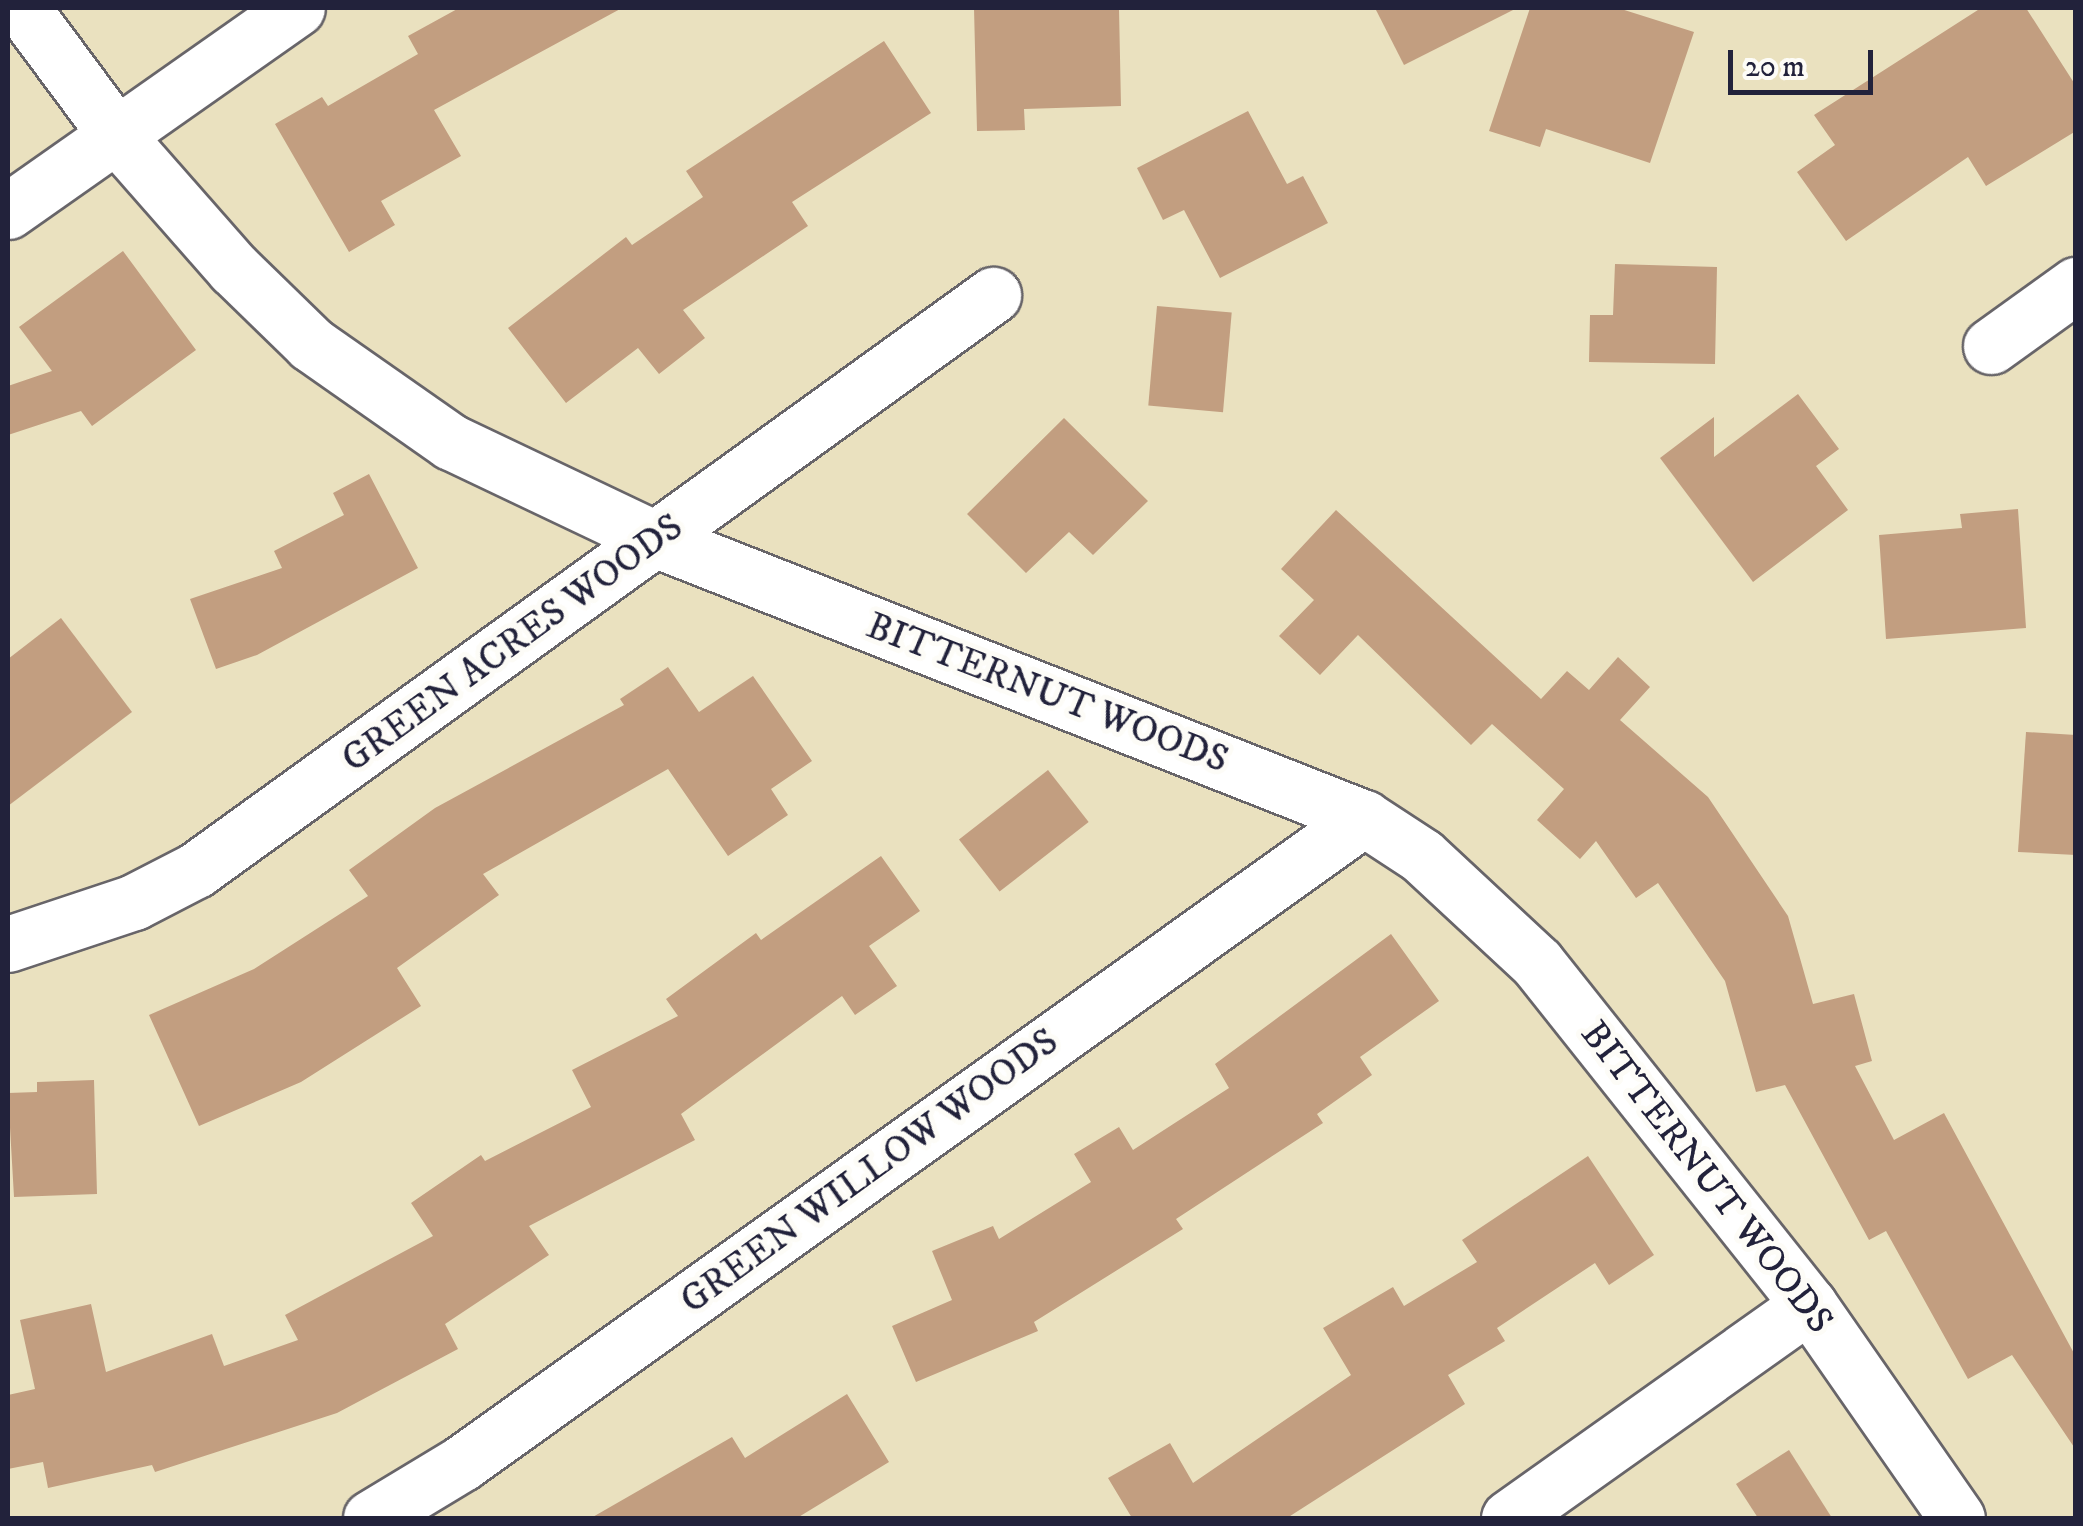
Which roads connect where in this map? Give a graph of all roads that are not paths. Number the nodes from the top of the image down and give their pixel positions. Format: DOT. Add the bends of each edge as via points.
graph roads {
  1 [pos="22,8"];
  2 [pos="297,8"];
  3 [pos="117,136"];
  4 [pos="8,211"];
  5 [pos="2076,285"];
  6 [pos="993,295"];
  7 [pos="1990,346"];
  8 [pos="657,540"];
  9 [pos="1364,818"];
  10 [pos="8,944"];
  11 [pos="1808,1305"];
  12 [pos="371,1518"];
  13 [pos="1509,1518"];
  14 [pos="1957,1518"];
  1 -- 3 [label="street, BITTERNUT WOODS"];
  2 -- 3 [label="street"];
  3 -- 4 [label="street"];
  3 -- 8 [label="street, BITTERNUT WOODS" via="234,269 311,344 451,442"];
  5 -- 7 [label="street"];
  6 -- 8 [label="street, GREEN ACRES WOODS"];
  8 -- 9 [label="street, BITTERNUT WOODS"];
  8 -- 10 [label="street, GREEN ACRES WOODS" via="196,870 118,908"];
  9 -- 11 [label="street, BITTERNUT WOODS" via="1437,869 1537,963"];
  9 -- 12 [label="street, GREEN WILLOW WOODS" via="462,1463"];
  11 -- 13 [label="street"];
  11 -- 14 [label="street, BITTERNUT WOODS"];
}
